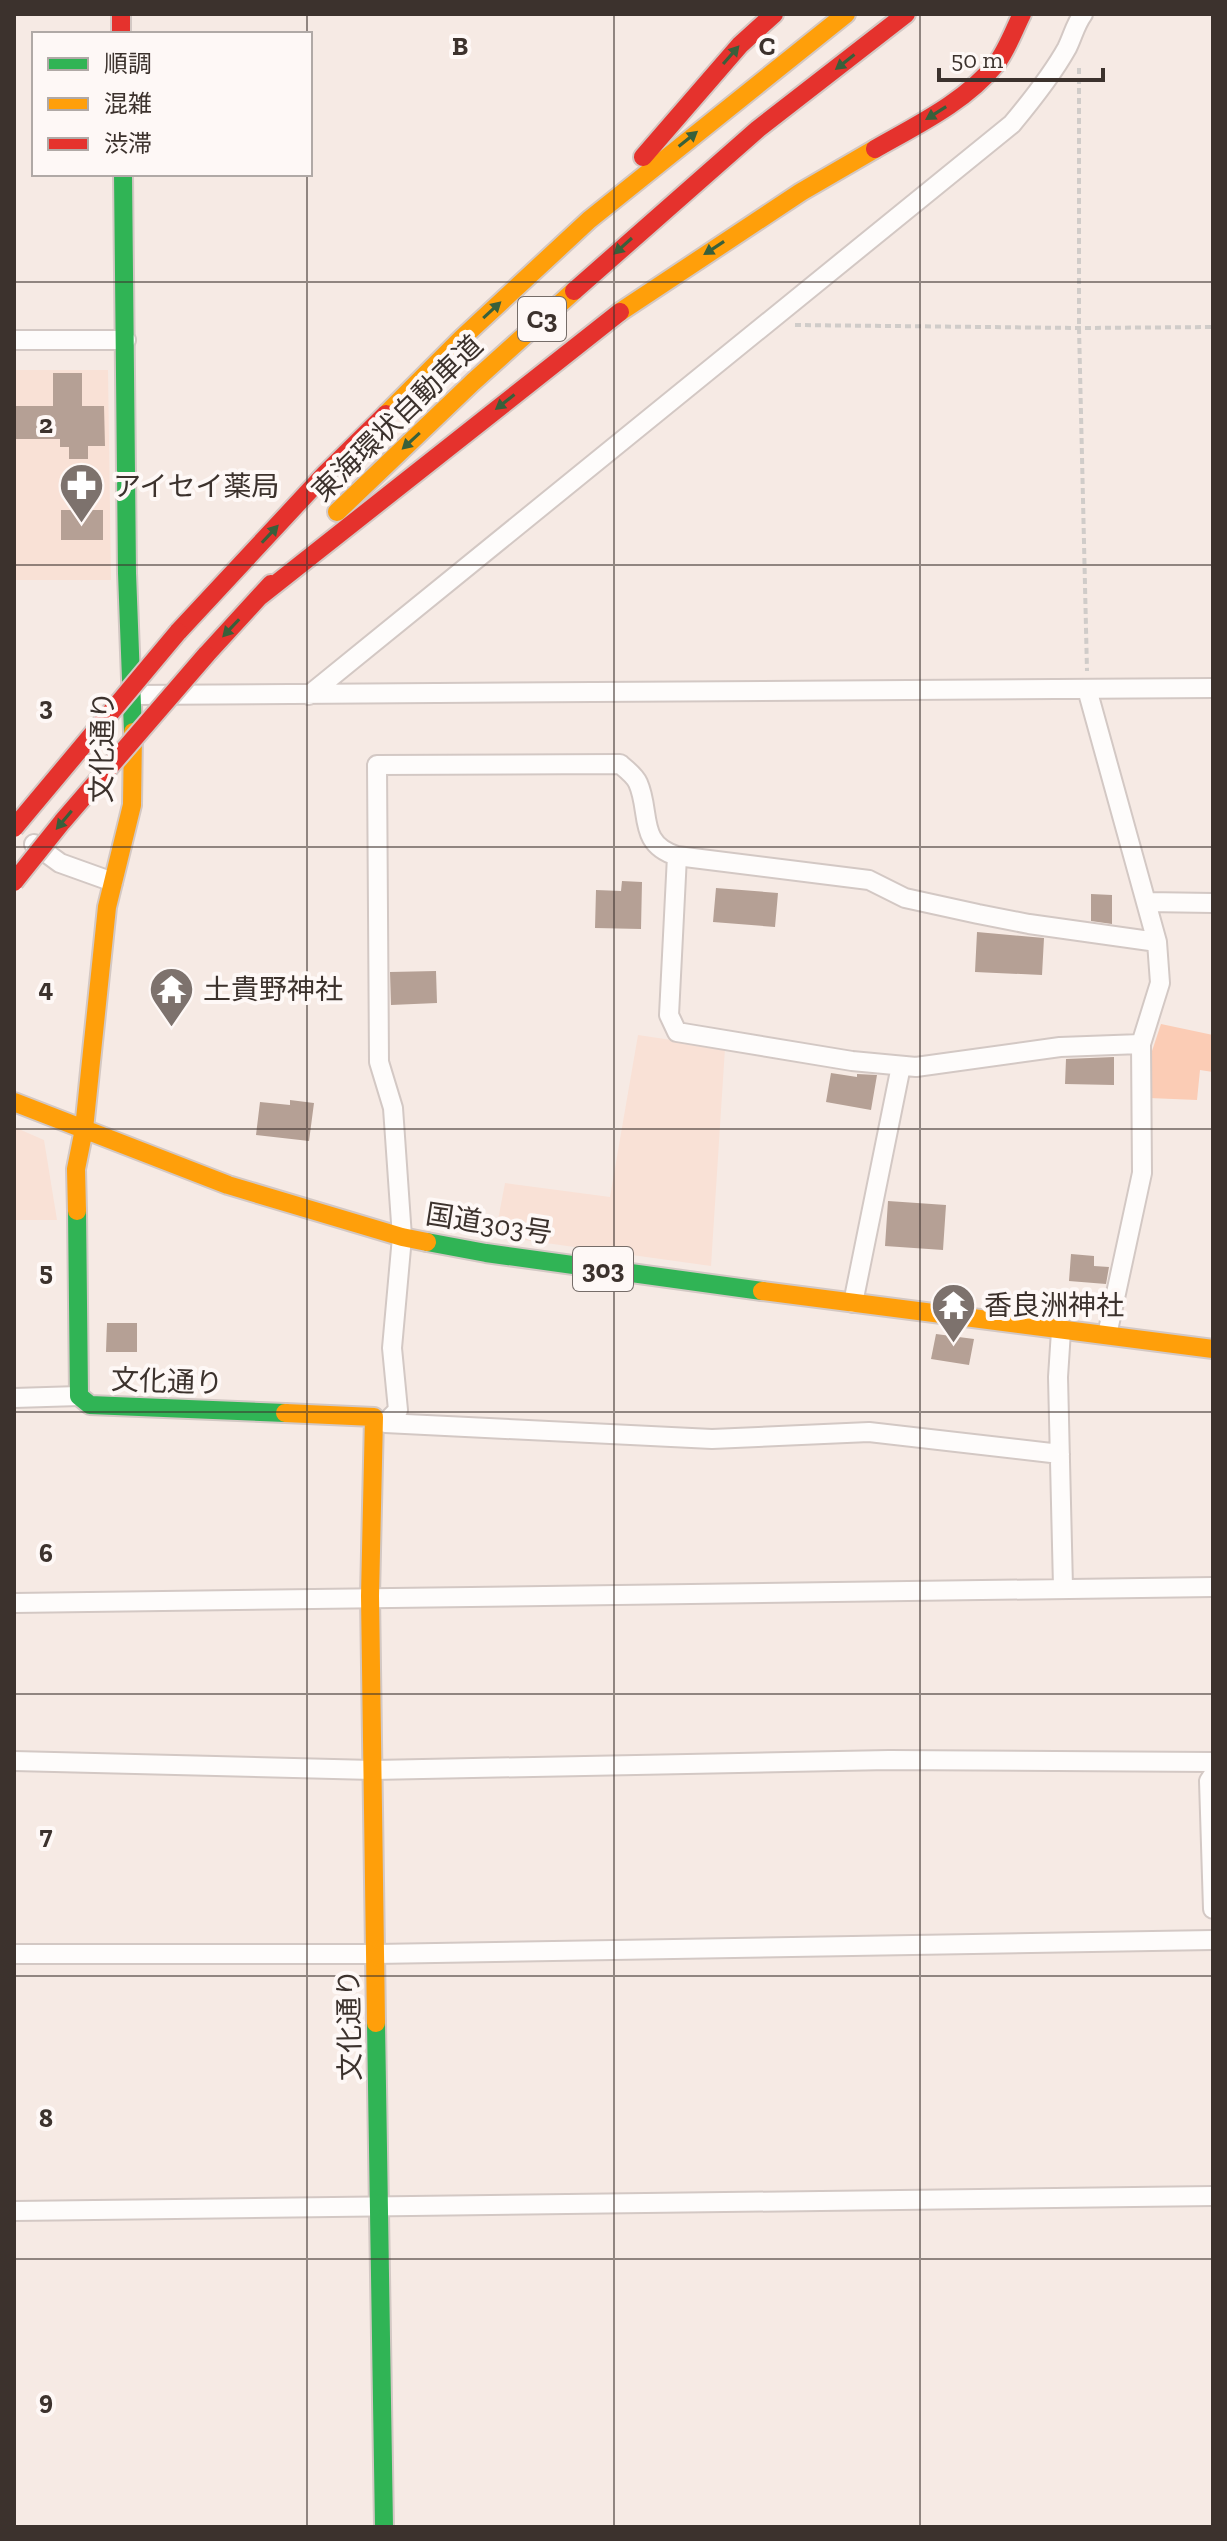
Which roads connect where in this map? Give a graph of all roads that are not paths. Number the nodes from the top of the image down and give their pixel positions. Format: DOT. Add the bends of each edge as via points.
graph roads {
  1 [pos="774,14"];
  2 [pos="846,14"];
  3 [pos="906,14"];
  4 [pos="1022,14"];
  5 [pos="1083,14"];
  6 [pos="123,176"];
  7 [pos="589,220"];
  8 [pos="14,340"];
  9 [pos="126,340"];
  10 [pos="258,598"];
  11 [pos="1213,688"];
  12 [pos="1087,689"];
  13 [pos="131,695"];
  14 [pos="309,695"];
  15 [pos="14,828"];
  16 [pos="677,856"];
  17 [pos="14,882"];
  18 [pos="113,882"];
  19 [pos="1146,902"];
  20 [pos="1213,903"];
  21 [pos="1157,942"];
  22 [pos="1141,1044"];
  23 [pos="901,1066"];
  24 [pos="14,1102"];
  25 [pos="84,1129"];
  26 [pos="402,1237"];
  27 [pos="853,1303"];
  28 [pos="1061,1331"];
  29 [pos="1107,1335"];
  30 [pos="1213,1349"];
  31 [pos="79,1396"];
  32 [pos="14,1398"];
  33 [pos="1060,1454"];
  34 [pos="1063,1587"];
  35 [pos="1213,1587"];
  36 [pos="370,1596"];
  37 [pos="14,1603"];
  38 [pos="14,1761"];
  39 [pos="1213,1762"];
  40 [pos="373,1770"];
  41 [pos="1213,1775"];
  42 [pos="1213,1909"];
  43 [pos="1213,1940"];
  44 [pos="14,1954"];
  45 [pos="376,1954"];
  46 [pos="1213,2196"];
  47 [pos="379,2205"];
  48 [pos="14,2211"];
  49 [pos="384,2527"];
  7 -- 1 [label="main road, one-way" via="740,45"];
  7 -- 2 [label="main road, 東海環状自動車道 / C3, one-way"];
  3 -- 10 [label="main road, 東海環状自動車道 / C3, one-way" via="758,129 600,267 345,503"];
  4 -- 10 [label="main road, one-way" via="998,62 971,89 628,306"];
  5 -- 14 [label="street" via="1038,93 1012,124"];
  6 -- 9 [label="main road, 文化通り"];
  15 -- 7 [label="main road, 東海環状自動車道 / C3, one-way, bridge" via="178,632 325,474"];
  8 -- 9 [label="street"];
  9 -- 13 [label="main road, 文化通り"];
  10 -- 17 [label="main road, 東海環状自動車道 / C3, one-way, bridge"];
  11 -- 12 [label="street"];
  12 -- 14 [label="street"];
  12 -- 19 [label="street"];
  13 -- 14 [label="street"];
  13 -- 18 [label="main road, 文化通り" via="132,805"];
  15 -- 18 [label="street" via="60,863"];
  16 -- 21 [label="street" via="869,880 905,898 1029,924"];
  16 -- 23 [label="street" via="669,1015 677,1032"];
  16 -- 26 [label="street" via="661,851 649,834 637,781 620,764 377,765 379,1062 393,1108"];
  18 -- 25 [label="main road, 文化通り"];
  19 -- 20 [label="street"];
  19 -- 21 [label="street"];
  21 -- 22 [label="street" via="1160,983"];
  22 -- 23 [label="street" via="1060,1047"];
  22 -- 29 [label="street" via="1142,1173"];
  23 -- 27 [label="street"];
  24 -- 25 [label="main road, 国道303号 / 303"];
  25 -- 26 [label="main road, 国道303号 / 303" via="228,1185"];
  25 -- 31 [label="main road, 文化通り" via="76,1169"];
  26 -- 27 [label="main road, 国道303号 / 303"];
  26 -- 33 [label="street" via="392,1348 398,1410 385,1423 712,1439 869,1432"];
  27 -- 28 [label="main road, 国道303号 / 303"];
  28 -- 29 [label="main road, 国道303号 / 303"];
  28 -- 33 [label="street"];
  29 -- 30 [label="main road, 国道303号 / 303"];
  31 -- 32 [label="street"];
  31 -- 36 [label="main road, 文化通り" via="90,1405 374,1417"];
  33 -- 34 [label="street"];
  34 -- 35 [label="street"];
  34 -- 36 [label="street"];
  36 -- 37 [label="street"];
  36 -- 40 [label="main road, 文化通り"];
  38 -- 40 [label="street"];
  39 -- 40 [label="street" via="889,1760"];
  40 -- 45 [label="main road, 文化通り"];
  41 -- 42 [label="street"];
  43 -- 45 [label="street"];
  44 -- 45 [label="street"];
  45 -- 47 [label="main road, 文化通り"];
  46 -- 47 [label="street"];
  47 -- 48 [label="street"];
  47 -- 49 [label="main road, 文化通り"];
}
